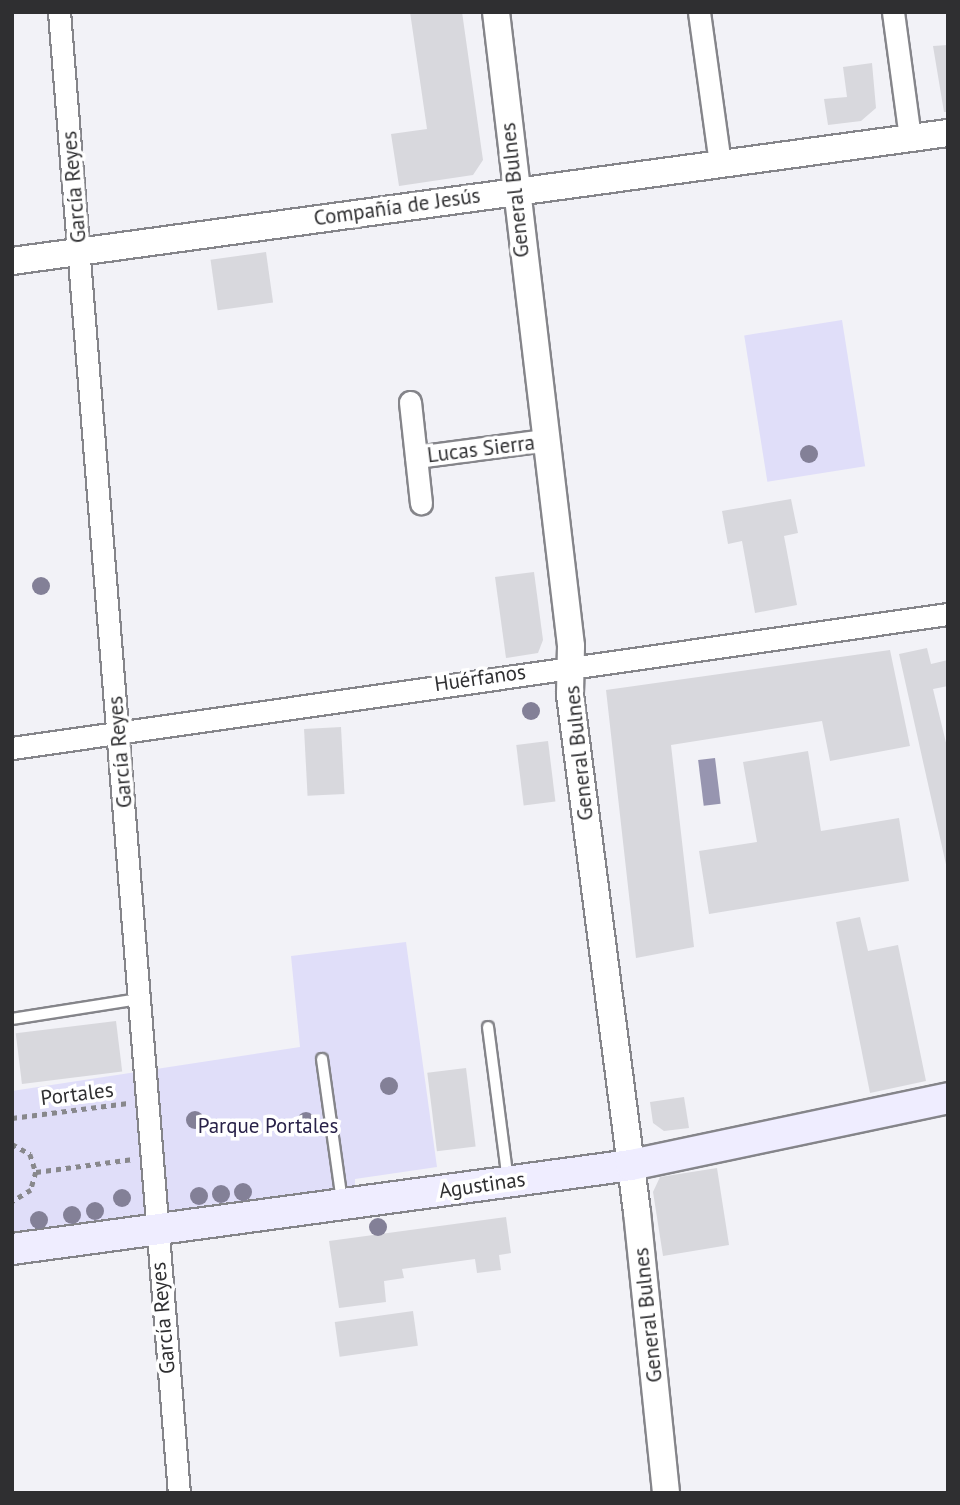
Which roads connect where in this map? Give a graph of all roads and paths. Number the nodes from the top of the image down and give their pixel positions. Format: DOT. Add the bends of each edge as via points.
graph roads {
  1 [pos="60,12"];
  2 [pos="496,12"];
  3 [pos="699,12"];
  4 [pos="893,12"];
  5 [pos="948,133"];
  6 [pos="910,138"];
  7 [pos="720,163"];
  8 [pos="514,190"];
  9 [pos="79,252"];
  10 [pos="12,261"];
  11 [pos="410,402"];
  12 [pos="545,440"];
  13 [pos="416,457"];
  14 [pos="421,503"];
  15 [pos="948,614"];
  16 [pos="570,665"];
  17 [pos="118,732"];
  18 [pos="12,748"];
  19 [pos="138,999"];
  20 [pos="12,1020"];
  21 [pos="488,1027"];
  22 [pos="322,1059"];
  23 [pos="948,1098"];
  24 [pos="146,1101"];
  25 [pos="12,1118"];
  26 [pos="12,1144"];
  27 [pos="150,1156"];
  28 [pos="631,1164"];
  29 [pos="36,1172"];
  30 [pos="508,1181"];
  31 [pos="12,1202"];
  32 [pos="343,1203"];
  33 [pos="155,1228"];
  34 [pos="12,1249"];
  35 [pos="179,1493"];
  36 [pos="666,1493"];
  1 -- 9 [label="street, García Reyes"];
  2 -- 8 [label="street, General Bulnes"];
  3 -- 7 [label="street"];
  4 -- 6 [label="street"];
  5 -- 6 [label="street, Compañía de Jesús"];
  6 -- 7 [label="street, Compañía de Jesús"];
  7 -- 8 [label="street, Compañía de Jesús"];
  8 -- 9 [label="street, Compañía de Jesús"];
  8 -- 12 [label="street, General Bulnes"];
  9 -- 10 [label="street, Compañía de Jesús"];
  9 -- 17 [label="street, García Reyes"];
  11 -- 13 [label="street"];
  12 -- 13 [label="street, Lucas Sierra"];
  12 -- 16 [label="street, General Bulnes"];
  13 -- 14 [label="street"];
  15 -- 16 [label="street, Huérfanos"];
  16 -- 17 [label="street, Huérfanos"];
  16 -- 28 [label="street, General Bulnes" via="573,720"];
  17 -- 18 [label="street, Huérfanos"];
  17 -- 19 [label="street, García Reyes"];
  19 -- 20 [label="lane"];
  19 -- 24 [label="street, García Reyes"];
  21 -- 30 [label="lane"];
  22 -- 32 [label="lane"];
  23 -- 28 [label="main road, Agustinas"];
  24 -- 25 [label="path, Portales"];
  24 -- 27 [label="street, García Reyes"];
  26 -- 29 [label="path" via="30,1154"];
  27 -- 29 [label="path"];
  27 -- 33 [label="street, García Reyes"];
  28 -- 30 [label="main road, Agustinas"];
  28 -- 36 [label="street, General Bulnes"];
  29 -- 31 [label="path" via="31,1190"];
  30 -- 32 [label="main road, Agustinas"];
  32 -- 33 [label="main road, Agustinas"];
  33 -- 34 [label="main road, Agustinas"];
  33 -- 35 [label="street, García Reyes"];
}
